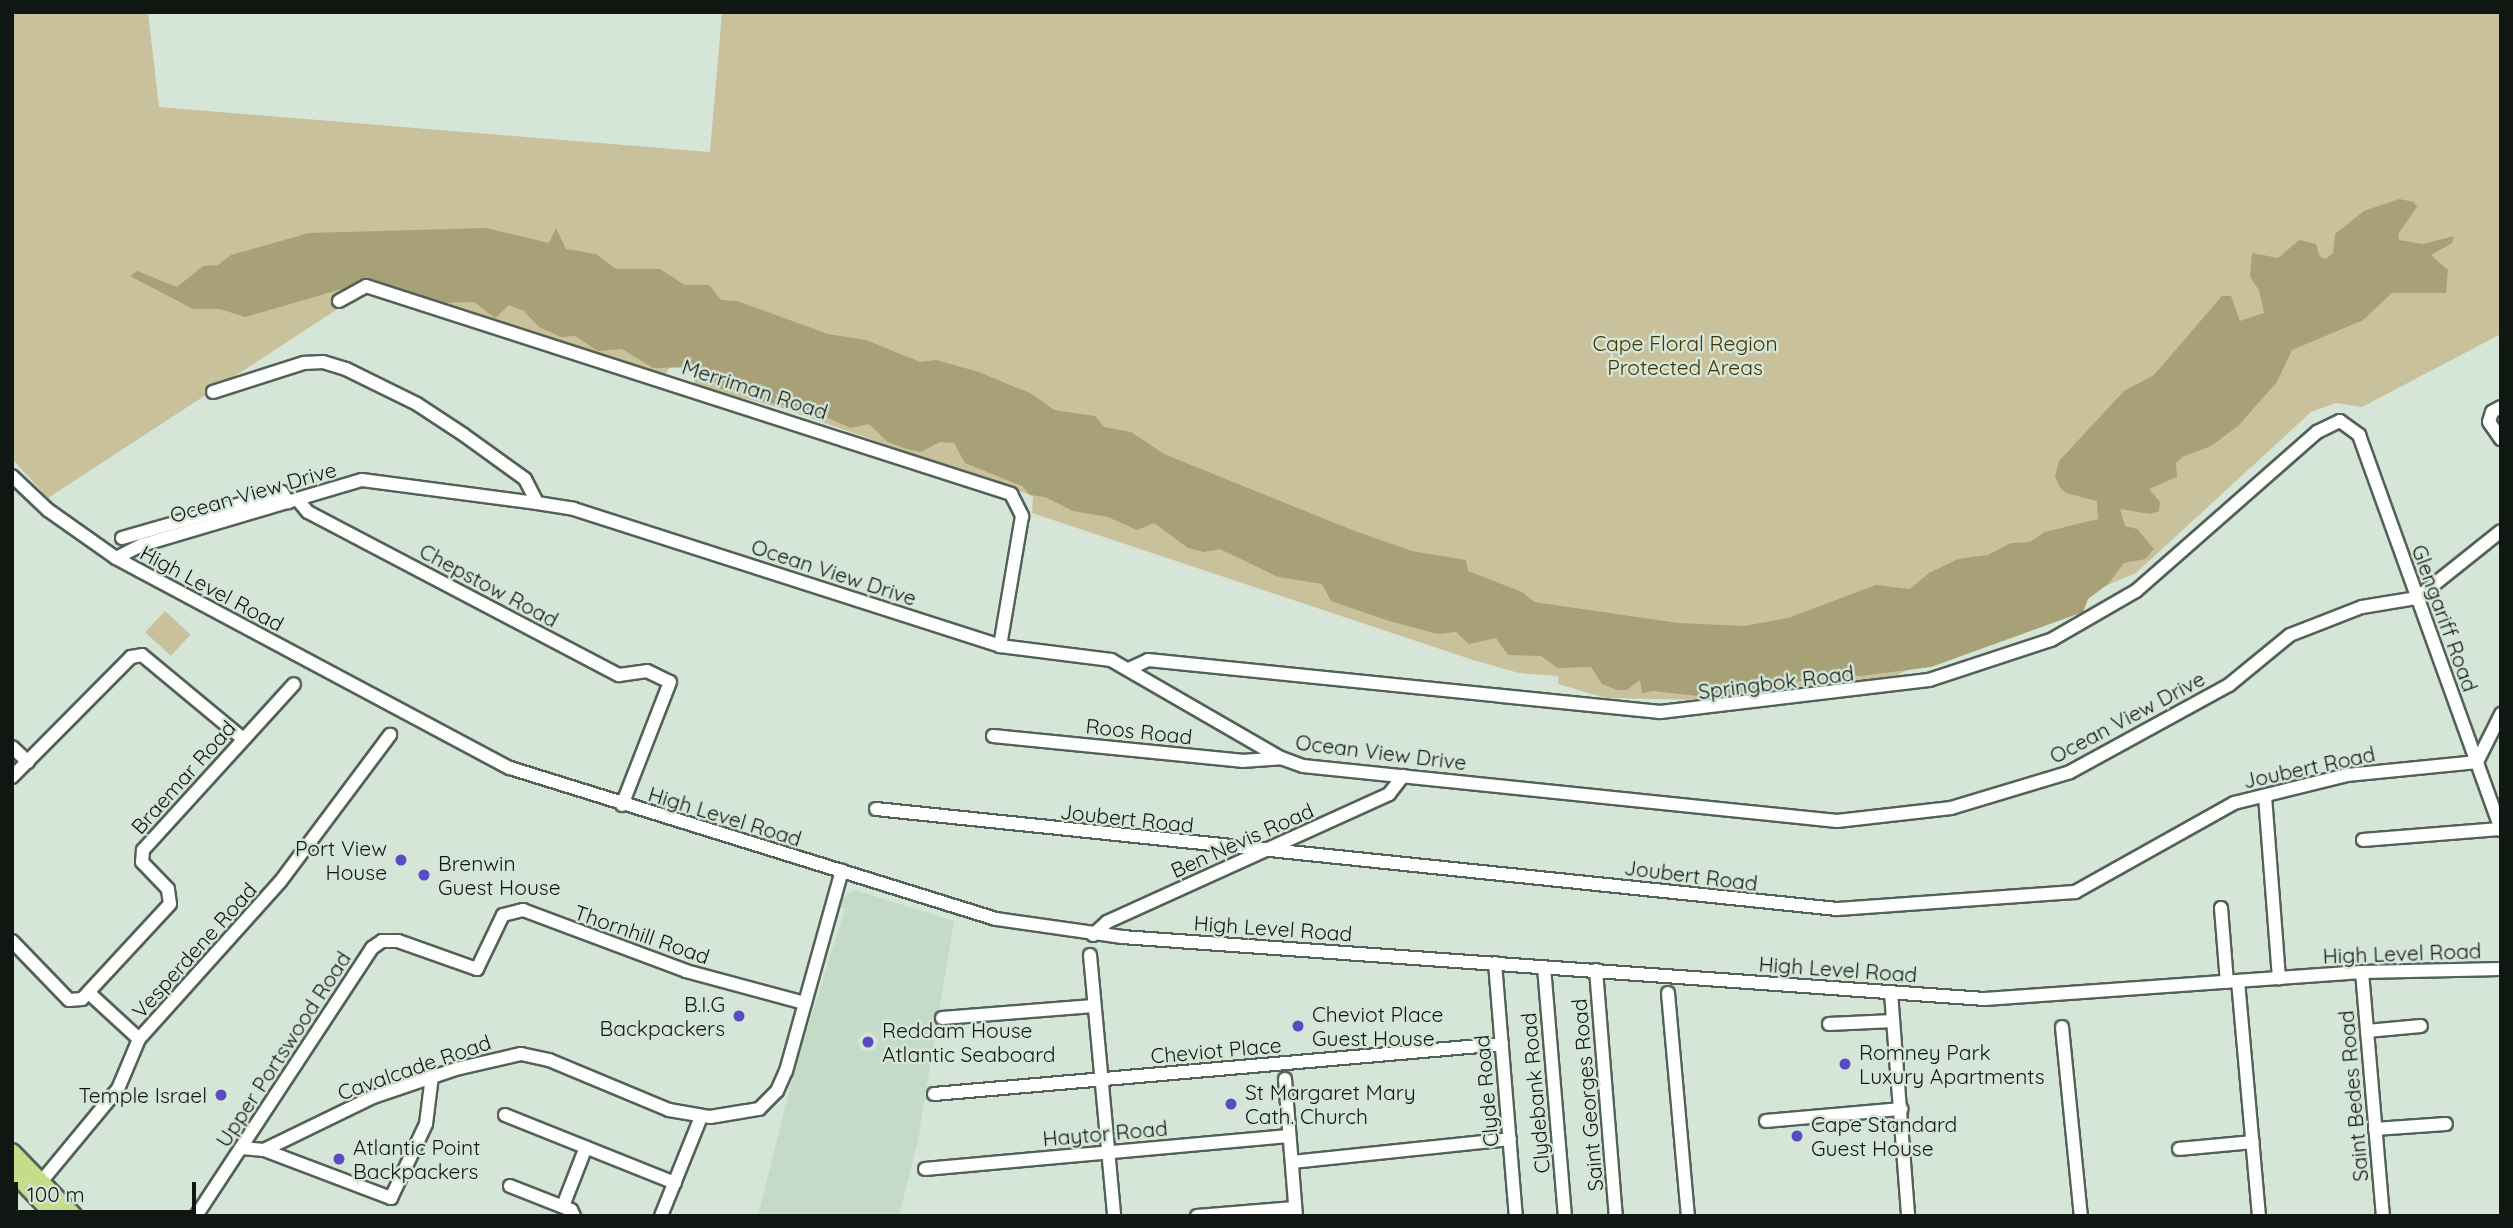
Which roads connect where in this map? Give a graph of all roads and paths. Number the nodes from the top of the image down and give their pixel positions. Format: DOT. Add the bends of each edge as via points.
graph roads {
  1 [pos="339,301"];
  2 [pos="213,392"];
  3 [pos="2501,407"];
  4 [pos="2348,424"];
  5 [pos="2501,439"];
  6 [pos="12,476"];
  7 [pos="292,500"];
  8 [pos="537,503"];
  9 [pos="2501,531"];
  10 [pos="122,538"];
  11 [pos="116,558"];
  12 [pos="2417,598"];
  13 [pos="1000,646"];
  14 [pos="1129,669"];
  15 [pos="294,684"];
  16 [pos="2501,714"];
  17 [pos="390,735"];
  18 [pos="993,736"];
  19 [pos="243,739"];
  20 [pos="12,747"];
  21 [pos="1281,758"];
  22 [pos="28,762"];
  23 [pos="2477,762"];
  24 [pos="1403,776"];
  25 [pos="12,777"];
  26 [pos="2265,796"];
  27 [pos="622,805"];
  28 [pos="876,809"];
  29 [pos="2500,830"];
  30 [pos="2363,840"];
  31 [pos="1268,850"];
  32 [pos="842,871"];
  33 [pos="2221,908"];
  34 [pos="1093,934"];
  35 [pos="12,941"];
  36 [pos="382,941"];
  37 [pos="1090,955"];
  38 [pos="1495,963"];
  39 [pos="1544,967"];
  40 [pos="2501,969"];
  41 [pos="1596,970"];
  42 [pos="2362,972"];
  43 [pos="2278,978"];
  44 [pos="2232,982"];
  45 [pos="89,993"];
  46 [pos="1668,993"];
  47 [pos="1891,993"];
  48 [pos="805,1003"];
  49 [pos="1094,1006"];
  50 [pos="942,1018"];
  51 [pos="1893,1021"];
  52 [pos="1829,1024"];
  53 [pos="2421,1026"];
  54 [pos="2062,1027"];
  55 [pos="2367,1031"];
  56 [pos="139,1039"];
  57 [pos="1502,1044"];
  58 [pos="432,1076"];
  59 [pos="1100,1079"];
  60 [pos="1284,1079"];
  61 [pos="934,1094"];
  62 [pos="1901,1109"];
  63 [pos="505,1115"];
  64 [pos="701,1117"];
  65 [pos="1766,1121"];
  66 [pos="2446,1124"];
  67 [pos="2375,1129"];
  68 [pos="1289,1136"];
  69 [pos="1510,1139"];
  70 [pos="2253,1142"];
  71 [pos="586,1147"];
  72 [pos="242,1148"];
  73 [pos="2179,1149"];
  74 [pos="264,1150"];
  75 [pos="12,1152"];
  76 [pos="1107,1152"];
  77 [pos="1292,1162"];
  78 [pos="925,1169"];
  79 [pos="12,1171"];
  80 [pos="675,1183"];
  81 [pos="510,1186"];
  82 [pos="37,1187"];
  83 [pos="570,1212"];
  84 [pos="1295,1212"];
  85 [pos="55,1216"];
  86 [pos="74,1216"];
  87 [pos="196,1216"];
  88 [pos="660,1216"];
  89 [pos="1114,1216"];
  90 [pos="1197,1216"];
  91 [pos="1516,1216"];
  92 [pos="1565,1216"];
  93 [pos="1616,1216"];
  94 [pos="1688,1216"];
  95 [pos="1908,1216"];
  96 [pos="2081,1216"];
  97 [pos="2259,1216"];
  98 [pos="2383,1216"];
  1 -- 13 [label="street, Merriman Road" via="366,286 1011,494 1022,516"];
  2 -- 8 [label="street" via="304,363 323,362 346,369 417,404 464,435 525,479"];
  3 -- 5 [label="street" via="2492,412 2489,422"];
  4 -- 12 [label="street, Glengariff Road" via="2359,435"];
  4 -- 14 [label="street, Springbok Road" via="2327,425 2171,564 2106,611 2021,652 1929,680 1660,712 1148,660"];
  6 -- 11 [label="street, High Level Road" via="48,510"];
  7 -- 8 [label="street, Ocean View Drive" via="362,480"];
  7 -- 10 [label="street" via="282,492"];
  7 -- 11 [label="street, Ocean View Drive" via="142,545"];
  7 -- 27 [label="street, Chepstow Road" via="619,675 647,671 670,682"];
  8 -- 13 [label="street, Ocean View Drive" via="574,509"];
  9 -- 12 [label="street, Ocean View Drive"];
  11 -- 27 [label="street, High Level Road" via="510,768"];
  12 -- 23 [label="street, Glengariff Road"];
  12 -- 24 [label="street, Ocean View Drive" via="2353,610 2290,635 2229,685 2070,772 1951,808 1865,820 1820,820"];
  13 -- 14 [label="street, Ocean View Drive" via="1099,657"];
  14 -- 21 [label="street, Ocean View Drive"];
  15 -- 19 [label="street, Braemar Road"];
  16 -- 23 [label="street"];
  17 -- 56 [label="street, Vesperdene Road" via="280,882"];
  18 -- 21 [label="street, Roos Road" via="1242,761"];
  19 -- 22 [label="street" via="142,655 131,657"];
  19 -- 45 [label="street, Braemar Road" via="143,850 142,862 168,889 170,904"];
  20 -- 22 [label="street"];
  21 -- 24 [label="street, Ocean View Drive" via="1303,766"];
  22 -- 25 [label="street"];
  23 -- 26 [label="street, Joubert Road" via="2347,775"];
  23 -- 29 [label="street, Glengariff Road"];
  24 -- 31 [label="street, Ben Nevis Road" via="1389,794"];
  26 -- 31 [label="street, Joubert Road" via="2234,803 2075,892 1837,909"];
  26 -- 43 [label="street"];
  27 -- 32 [label="street, High Level Road"];
  28 -- 31 [label="street, Joubert Road"];
  29 -- 30 [label="street"];
  31 -- 34 [label="street, Ben Nevis Road" via="1107,922"];
  32 -- 34 [label="street, High Level Road" via="974,914"];
  32 -- 48 [label="street, Cavalcade Road"];
  33 -- 44 [label="street"];
  34 -- 38 [label="street, High Level Road"];
  35 -- 45 [label="street" via="69,1000 78,1002"];
  36 -- 48 [label="street, Thornhill Road" via="397,941 477,969 503,915 523,910 686,971"];
  36 -- 72 [label="street, Upper Portswood Road" via="372,948"];
  37 -- 49 [label="street"];
  38 -- 39 [label="street, High Level Road"];
  38 -- 57 [label="street, Clyde Road"];
  39 -- 41 [label="street, High Level Road"];
  39 -- 92 [label="street, Clydebank Road"];
  40 -- 42 [label="street, High Level Road"];
  41 -- 47 [label="street, High Level Road"];
  41 -- 93 [label="street, Saint Georges Road"];
  42 -- 43 [label="street, High Level Road"];
  42 -- 55 [label="street, Saint Bedes Road"];
  43 -- 44 [label="street, High Level Road"];
  44 -- 47 [label="street, High Level Road" via="2019,999"];
  44 -- 70 [label="street"];
  45 -- 56 [label="street"];
  46 -- 94 [label="street"];
  47 -- 51 [label="street"];
  48 -- 64 [label="street, Cavalcade Road" via="782,1081 767,1103 748,1114"];
  49 -- 50 [label="street"];
  49 -- 59 [label="street"];
  51 -- 52 [label="street"];
  51 -- 62 [label="street"];
  53 -- 55 [label="street"];
  54 -- 96 [label="street"];
  55 -- 67 [label="street, Saint Bedes Road"];
  56 -- 82 [label="street, Vesperdene Road" via="118,1089"];
  57 -- 59 [label="street, Cheviot Place"];
  57 -- 69 [label="street, Clyde Road"];
  58 -- 64 [label="street, Cavalcade Road" via="507,1055 534,1054 651,1104"];
  58 -- 74 [label="street, Cavalcade Road" via="373,1097"];
  58 -- 74 [label="street" via="426,1124 391,1198"];
  59 -- 61 [label="street, Cheviot Place"];
  59 -- 76 [label="street"];
  60 -- 68 [label="street"];
  62 -- 65 [label="street"];
  62 -- 95 [label="street"];
  63 -- 71 [label="street"];
  64 -- 80 [label="street"];
  66 -- 67 [label="street"];
  67 -- 98 [label="street, Saint Bedes Road"];
  68 -- 76 [label="street, Haytor Road"];
  68 -- 77 [label="street"];
  69 -- 77 [label="street"];
  69 -- 91 [label="street, Clyde Road"];
  70 -- 73 [label="street"];
  70 -- 97 [label="street"];
  71 -- 80 [label="street"];
  71 -- 83 [label="street"];
  72 -- 74 [label="street"];
  72 -- 87 [label="street, Upper Portswood Road"];
  75 -- 82 [label="main road"];
  76 -- 78 [label="street, Haytor Road"];
  76 -- 89 [label="street"];
  77 -- 84 [label="street"];
  79 -- 82 [label="main road"];
  80 -- 88 [label="street"];
  81 -- 83 [label="street"];
  82 -- 85 [label="main road"];
  82 -- 86 [label="main road"];
  84 -- 90 [label="street"];
}
